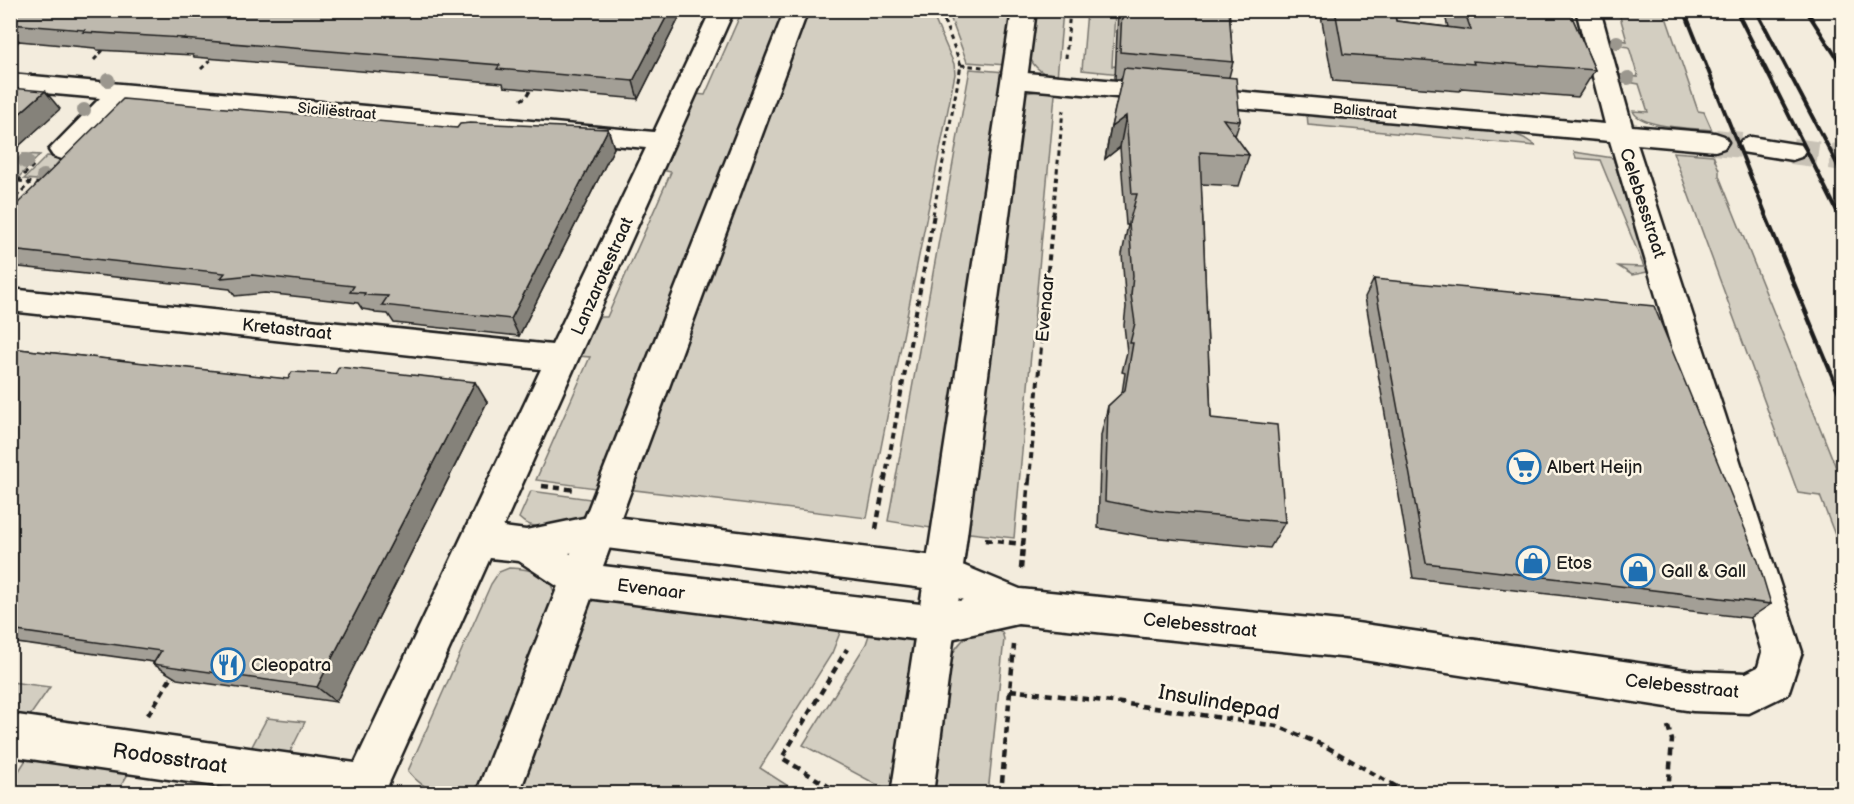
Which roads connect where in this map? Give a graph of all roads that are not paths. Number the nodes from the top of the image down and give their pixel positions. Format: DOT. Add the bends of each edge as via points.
graph roads {
  1 [pos="723,10"];
  2 [pos="797,10"];
  3 [pos="1024,10"];
  4 [pos="1588,10"];
  5 [pos="1015,80"];
  6 [pos="10,82"];
  7 [pos="120,92"];
  8 [pos="1620,132"];
  9 [pos="663,141"];
  10 [pos="1715,142"];
  11 [pos="1751,146"];
  12 [pos="62,150"];
  13 [pos="1792,151"];
  14 [pos="10,300"];
  15 [pos="564,359"];
  16 [pos="598,531"];
  17 [pos="478,540"];
  18 [pos="526,546"];
  19 [pos="943,574"];
  20 [pos="579,580"];
  21 [pos="1018,606"];
  22 [pos="937,624"];
  23 [pos="10,735"];
  24 [pos="366,786"];
  25 [pos="497,794"];
  26 [pos="912,794"];
  1 -- 9 [label="street, Lanzarotestraat"];
  2 -- 16 [label="street"];
  3 -- 5 [label="street"];
  4 -- 8 [label="street, Celebesstraat"];
  5 -- 8 [label="street, Balistraat"];
  5 -- 19 [label="street"];
  6 -- 7 [label="street, Siciliëstraat"];
  7 -- 9 [label="street, Siciliëstraat"];
  7 -- 12 [label="street"];
  8 -- 10 [label="street, Balistraat"];
  8 -- 21 [label="street, Celebesstraat" via="1782,652 1774,680 1749,693 1693,691 1350,640"];
  9 -- 15 [label="street, Lanzarotestraat"];
  11 -- 13 [label="street"];
  14 -- 15 [label="street, Kretastraat"];
  15 -- 17 [label="street, Lanzarotestraat"];
  16 -- 18 [label="street"];
  16 -- 19 [label="street"];
  16 -- 20 [label="street"];
  17 -- 18 [label="street"];
  17 -- 24 [label="street, Lanzarotestraat"];
  18 -- 20 [label="street, Evenaar"];
  19 -- 21 [label="street"];
  19 -- 22 [label="street"];
  20 -- 22 [label="street, Evenaar"];
  20 -- 25 [label="street"];
  21 -- 22 [label="street, Evenaar"];
  22 -- 26 [label="street"];
  23 -- 24 [label="street, Rodosstraat"];
}
